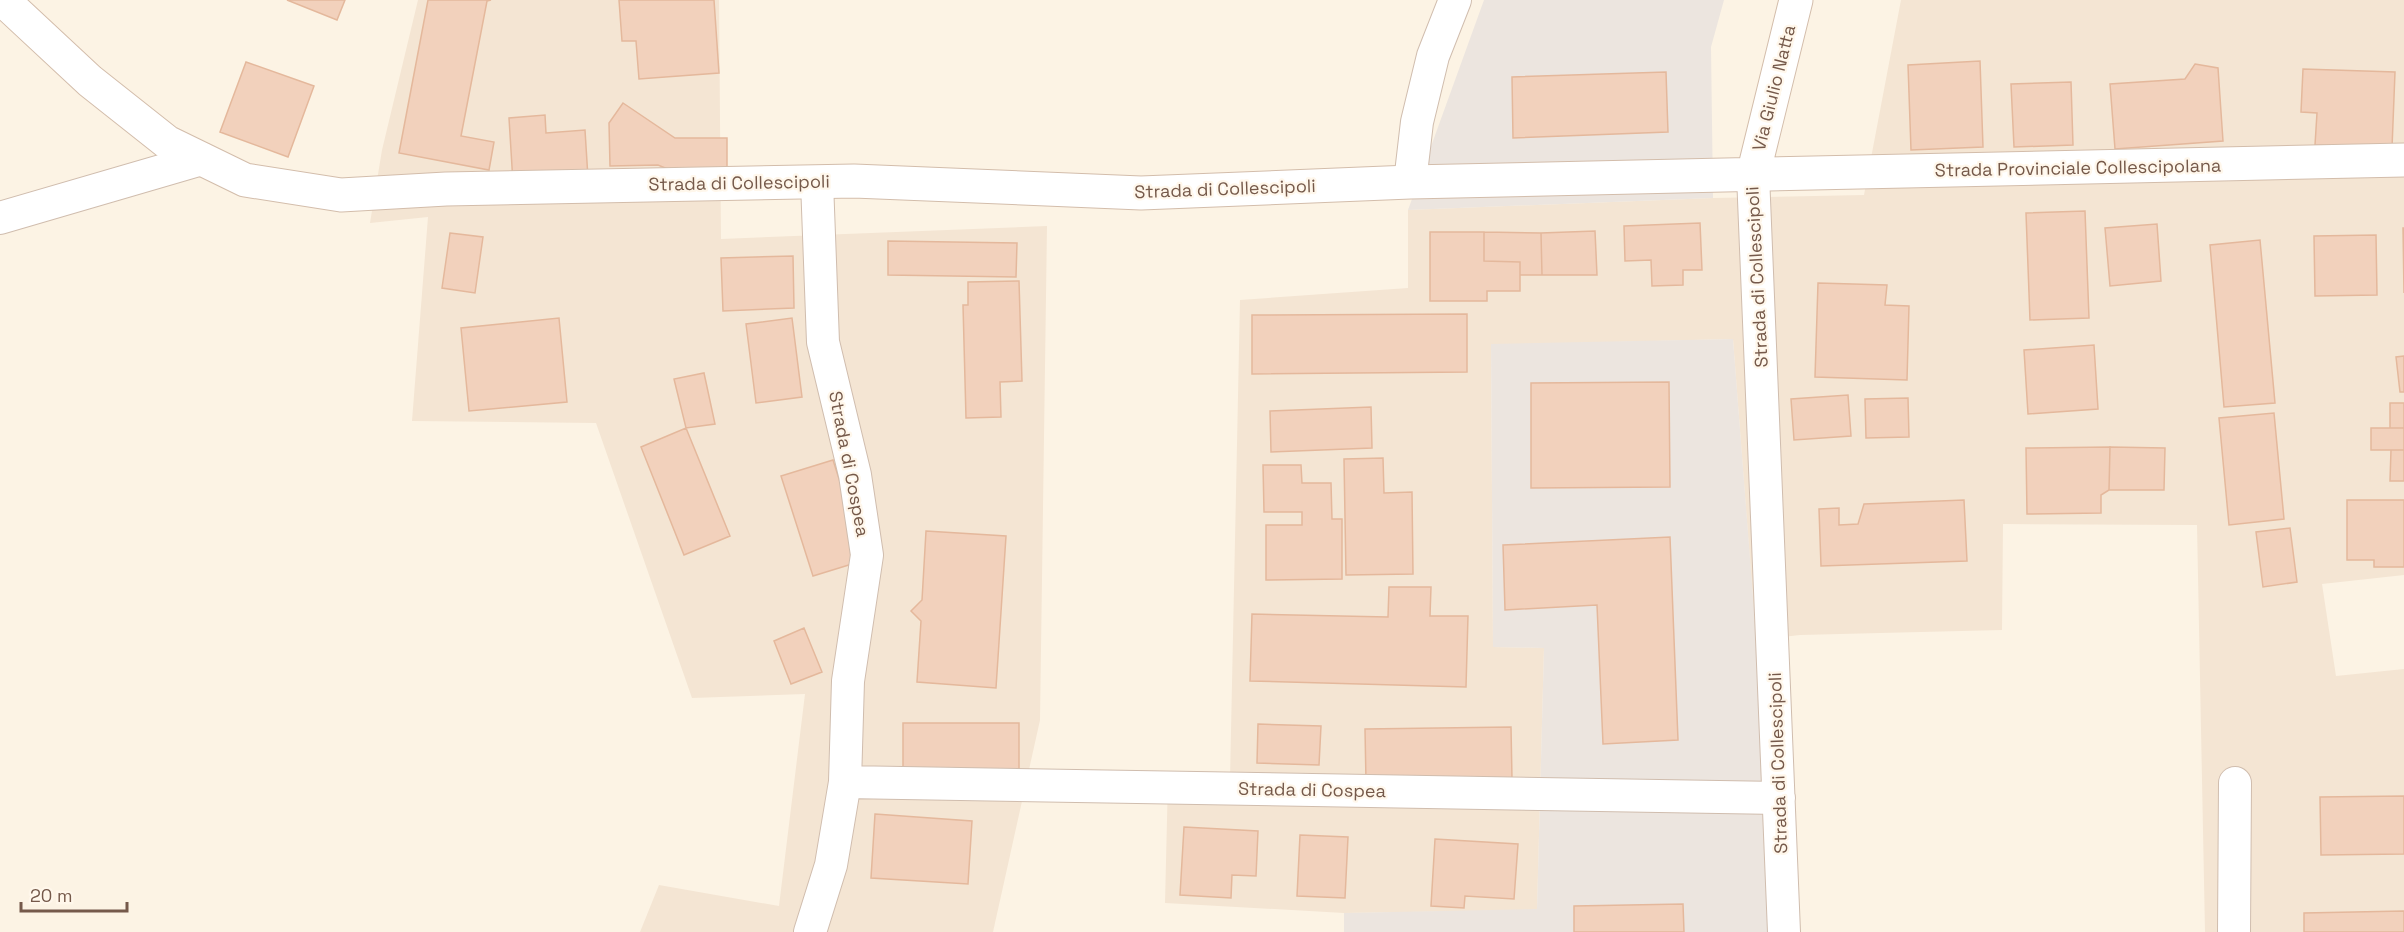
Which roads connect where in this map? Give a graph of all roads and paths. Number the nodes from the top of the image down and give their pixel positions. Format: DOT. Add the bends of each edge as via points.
graph roads {
  1 [pos="3,0"];
  2 [pos="1455,0"];
  3 [pos="1796,0"];
  4 [pos="202,159"];
  5 [pos="2404,160"];
  6 [pos="1753,175"];
  7 [pos="817,182"];
  8 [pos="1410,183"];
  9 [pos="0,218"];
  10 [pos="845,782"];
  11 [pos="2235,783"];
  12 [pos="1779,798"];
  13 [pos="810,932"];
  14 [pos="1784,932"];
  15 [pos="2234,932"];
  1 -- 4 [label="street, Strada di Collescipoli" via="90,81 167,142"];
  2 -- 8 [label="street" via="1433,56 1417,122"];
  3 -- 6 [label="street, Via Giulio Natta"];
  4 -- 7 [label="street, Strada di Collescipoli" via="245,180 341,195 470,188"];
  4 -- 9 [label="street"];
  5 -- 6 [label="street, Strada Provinciale Collescipolana"];
  6 -- 8 [label="street, Strada di Collescipoli"];
  6 -- 12 [label="street, Strada di Collescipoli"];
  7 -- 8 [label="street, Strada di Collescipoli" via="1141,194"];
  7 -- 10 [label="street, Strada di Cospea" via="823,342 855,475 867,555 848,681"];
  10 -- 12 [label="street, Strada di Cospea"];
  10 -- 13 [label="street, Strada di Cospea" via="831,865"];
  11 -- 15 [label="street"];
  12 -- 14 [label="street, Strada di Collescipoli"];
}
